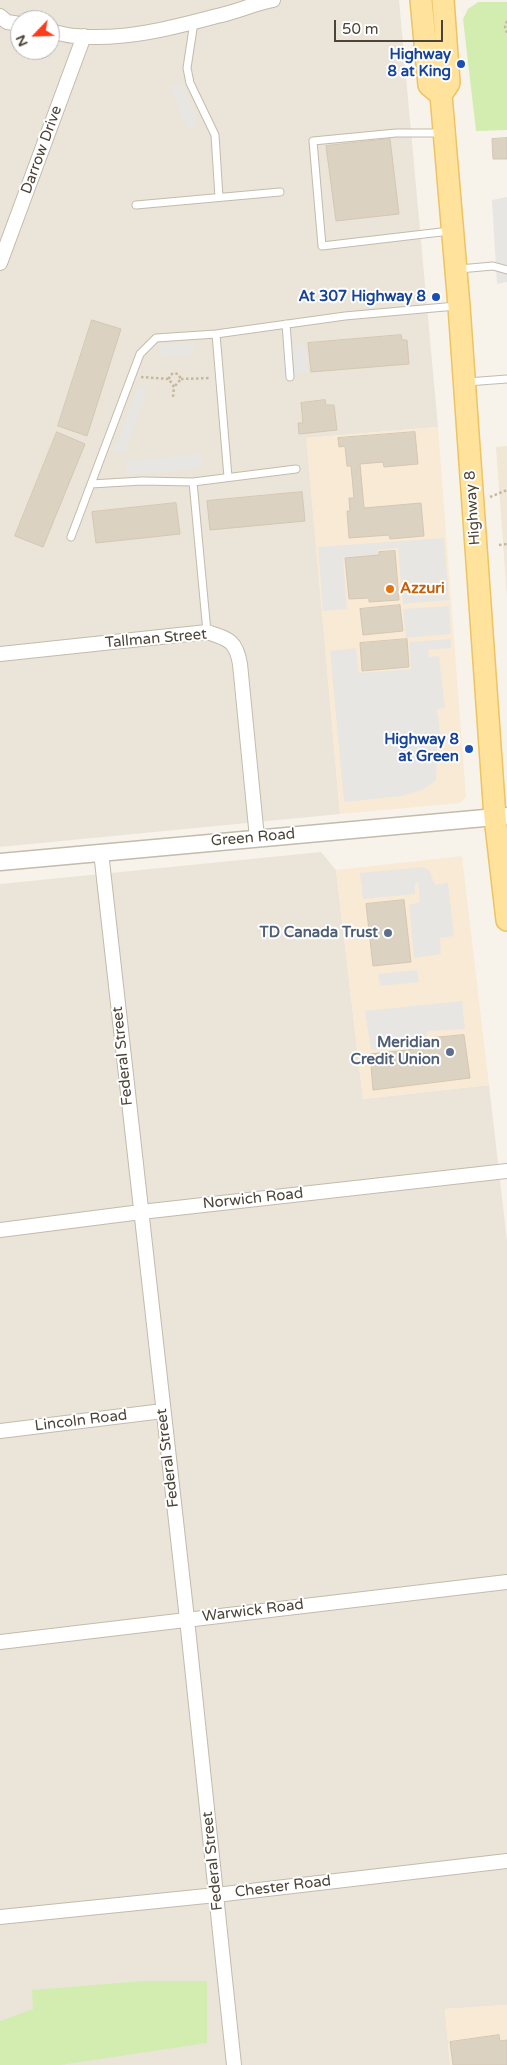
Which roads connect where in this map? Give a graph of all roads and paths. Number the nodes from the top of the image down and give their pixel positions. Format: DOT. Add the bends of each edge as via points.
graph roads {
  1 [pos="273,0"];
  2 [pos="421,0"];
  3 [pos="443,0"];
  4 [pos="507,21"];
  5 [pos="194,22"];
  6 [pos="60,33"];
  7 [pos="507,33"];
  8 [pos="84,36"];
  9 [pos="441,95"];
  10 [pos="444,133"];
  11 [pos="280,192"];
  12 [pos="219,197"];
  13 [pos="136,205"];
  14 [pos="452,231"];
  15 [pos="0,263"];
  16 [pos="456,269"];
  17 [pos="507,270"];
  18 [pos="459,306"];
  19 [pos="286,324"];
  20 [pos="216,334"];
  21 [pos="132,376"];
  22 [pos="290,377"];
  23 [pos="220,378"];
  24 [pos="169,379"];
  25 [pos="182,379"];
  26 [pos="507,380"];
  27 [pos="464,382"];
  28 [pos="174,387"];
  29 [pos="173,397"];
  30 [pos="296,469"];
  31 [pos="228,477"];
  32 [pos="193,482"];
  33 [pos="91,484"];
  34 [pos="72,537"];
  35 [pos="507,544"];
  36 [pos="499,545"];
  37 [pos="207,632"];
  38 [pos="0,654"];
  39 [pos="501,816"];
  40 [pos="257,838"];
  41 [pos="101,852"];
  42 [pos="0,862"];
  43 [pos="507,920"];
  44 [pos="507,1171"];
  45 [pos="141,1212"];
  46 [pos="0,1230"];
  47 [pos="163,1411"];
  48 [pos="0,1431"];
  49 [pos="507,1582"];
  50 [pos="187,1619"];
  51 [pos="0,1642"];
  52 [pos="507,1861"];
  53 [pos="216,1895"];
  54 [pos="0,1918"];
  55 [pos="234,2065"];
  1 -- 5 [label="street"];
  2 -- 9 [label="main road, Highway 8" via="429,85"];
  3 -- 9 [label="main road, Highway 8" via="449,83"];
  4 -- 7 [label="path"];
  5 -- 8 [label="street" via="140,34"];
  5 -- 12 [label="lane" via="187,68 190,83 215,135"];
  6 -- 8 [label="street"];
  8 -- 15 [label="street, Darrow Drive"];
  9 -- 10 [label="main road, Highway 8"];
  10 -- 14 [label="main road, Highway 8"];
  10 -- 14 [label="lane" via="396,133 312,141 322,246"];
  11 -- 12 [label="lane"];
  12 -- 13 [label="lane"];
  14 -- 16 [label="main road, Highway 8"];
  16 -- 17 [label="lane" via="493,266"];
  16 -- 18 [label="main road, Highway 8"];
  18 -- 19 [label="lane"];
  18 -- 27 [label="main road, Highway 8"];
  19 -- 20 [label="lane"];
  19 -- 22 [label="lane"];
  20 -- 21 [label="lane" via="156,338 140,354"];
  20 -- 23 [label="lane"];
  21 -- 24 [label="path"];
  21 -- 33 [label="lane"];
  23 -- 25 [label="path"];
  23 -- 31 [label="lane"];
  24 -- 25 [label="path" via="174,373"];
  24 -- 28 [label="path"];
  25 -- 28 [label="path"];
  26 -- 27 [label="lane"];
  27 -- 39 [label="main road, Highway 8"];
  28 -- 29 [label="path"];
  30 -- 31 [label="lane"];
  31 -- 32 [label="lane"];
  32 -- 33 [label="lane"];
  32 -- 37 [label="lane"];
  33 -- 34 [label="lane"];
  35 -- 36 [label="path"];
  37 -- 38 [label="street, Tallman Street"];
  37 -- 40 [label="street, Tallman Street" via="228,639 238,650"];
  39 -- 40 [label="street, Green Road"];
  39 -- 43 [label="main road, Highway 8"];
  40 -- 41 [label="street, Green Road"];
  41 -- 42 [label="street, Green Road"];
  41 -- 45 [label="street, Federal Street"];
  44 -- 45 [label="street, Norwich Road"];
  45 -- 46 [label="street, Norwich Road"];
  45 -- 47 [label="street, Federal Street"];
  47 -- 48 [label="street, Lincoln Road"];
  47 -- 50 [label="street, Federal Street"];
  49 -- 50 [label="street, Warwick Road"];
  50 -- 51 [label="street, Warwick Road"];
  50 -- 53 [label="street, Federal Street"];
  52 -- 53 [label="street, Chester Road"];
  53 -- 54 [label="street, Chester Road"];
  53 -- 55 [label="street, Federal Street"];
}
